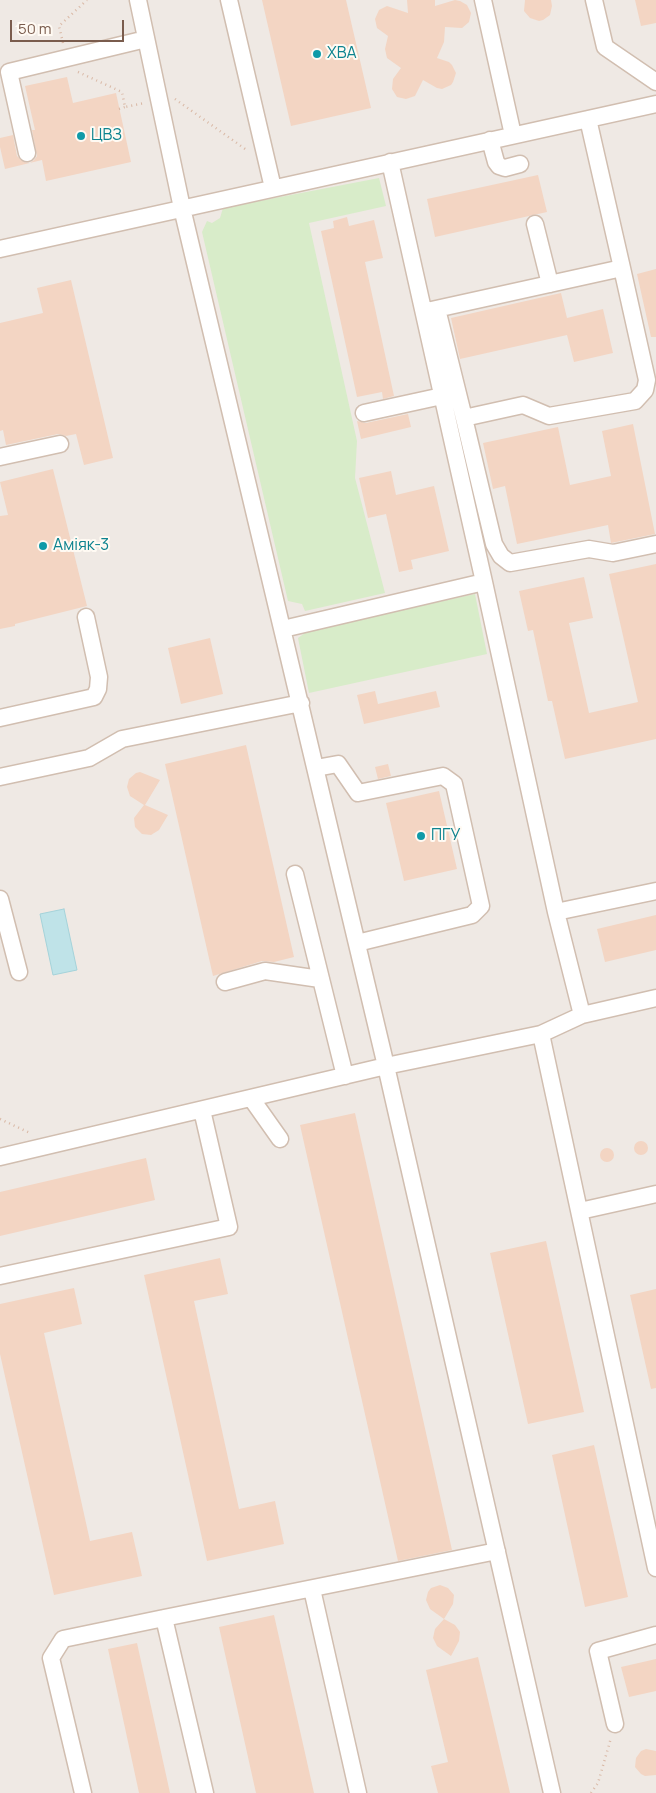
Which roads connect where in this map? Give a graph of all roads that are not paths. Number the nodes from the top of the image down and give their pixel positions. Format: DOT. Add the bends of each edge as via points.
graph roads {
  1 [pos="138,0"];
  2 [pos="229,0"];
  3 [pos="482,0"];
  4 [pos="594,0"];
  5 [pos="146,39"];
  6 [pos="656,82"];
  7 [pos="656,104"];
  8 [pos="588,119"];
  9 [pos="513,135"];
  10 [pos="490,140"];
  11 [pos="27,153"];
  12 [pos="390,162"];
  13 [pos="520,164"];
  14 [pos="272,188"];
  15 [pos="182,208"];
  16 [pos="535,224"];
  17 [pos="0,249"];
  18 [pos="622,268"];
  19 [pos="550,284"];
  20 [pos="430,311"];
  21 [pos="442,396"];
  22 [pos="364,413"];
  23 [pos="464,418"];
  24 [pos="60,444"];
  25 [pos="0,458"];
  26 [pos="656,544"];
  27 [pos="484,582"];
  28 [pos="86,617"];
  29 [pos="283,629"];
  30 [pos="301,703"];
  31 [pos="0,718"];
  32 [pos="316,768"];
  33 [pos="0,777"];
  34 [pos="295,874"];
  35 [pos="656,891"];
  36 [pos="0,898"];
  37 [pos="556,912"];
  38 [pos="357,943"];
  39 [pos="19,972"];
  40 [pos="320,979"];
  41 [pos="225,982"];
  42 [pos="656,998"];
  43 [pos="582,1015"];
  44 [pos="541,1034"];
  45 [pos="386,1066"];
  46 [pos="345,1076"];
  47 [pos="251,1098"];
  48 [pos="202,1110"];
  49 [pos="280,1139"];
  50 [pos="0,1157"];
  51 [pos="656,1194"];
  52 [pos="580,1211"];
  53 [pos="0,1276"];
  54 [pos="497,1552"];
  55 [pos="656,1568"];
  56 [pos="312,1589"];
  57 [pos="164,1618"];
  58 [pos="656,1635"];
  59 [pos="615,1724"];
  60 [pos="83,1793"];
  61 [pos="205,1793"];
  62 [pos="358,1793"];
  63 [pos="552,1793"];
  1 -- 5 [label="lane"];
  2 -- 14 [label="lane"];
  3 -- 9 [label="lane"];
  4 -- 6 [label="lane" via="605,47"];
  5 -- 11 [label="lane" via="9,72"];
  5 -- 15 [label="lane"];
  7 -- 8 [label="lane"];
  8 -- 9 [label="lane"];
  8 -- 18 [label="lane"];
  9 -- 10 [label="lane"];
  10 -- 12 [label="lane"];
  10 -- 13 [label="lane" via="499,166"];
  12 -- 14 [label="lane"];
  12 -- 20 [label="lane"];
  14 -- 15 [label="lane"];
  15 -- 17 [label="lane"];
  15 -- 29 [label="lane"];
  16 -- 19 [label="lane"];
  18 -- 19 [label="lane"];
  18 -- 23 [label="lane" via="647,380 635,401 549,416 523,405"];
  19 -- 20 [label="lane"];
  20 -- 21 [label="lane"];
  20 -- 23 [label="lane"];
  21 -- 22 [label="lane"];
  21 -- 27 [label="lane"];
  23 -- 26 [label="lane" via="494,544 500,556 510,563 588,549 613,553"];
  24 -- 25 [label="lane"];
  27 -- 29 [label="lane"];
  27 -- 37 [label="lane"];
  28 -- 31 [label="lane" via="99,677 94,697"];
  29 -- 30 [label="lane"];
  30 -- 32 [label="lane"];
  30 -- 33 [label="lane" via="122,740 89,758"];
  32 -- 38 [label="lane"];
  32 -- 38 [label="lane" via="338,764 358,793 442,776 454,784 481,906 472,915"];
  34 -- 40 [label="lane"];
  35 -- 37 [label="lane"];
  36 -- 39 [label="lane"];
  37 -- 43 [label="lane"];
  38 -- 45 [label="lane"];
  40 -- 41 [label="lane" via="265,971"];
  40 -- 46 [label="lane"];
  42 -- 43 [label="lane"];
  43 -- 44 [label="lane"];
  44 -- 45 [label="lane"];
  44 -- 52 [label="lane"];
  45 -- 46 [label="lane"];
  45 -- 54 [label="lane"];
  46 -- 47 [label="lane"];
  47 -- 48 [label="lane"];
  47 -- 49 [label="lane"];
  48 -- 50 [label="lane"];
  48 -- 53 [label="lane" via="229,1228"];
  51 -- 52 [label="lane"];
  52 -- 55 [label="lane"];
  54 -- 56 [label="lane"];
  54 -- 63 [label="lane"];
  56 -- 57 [label="lane"];
  56 -- 62 [label="lane"];
  57 -- 60 [label="lane" via="63,1639 51,1658"];
  57 -- 61 [label="lane"];
  58 -- 59 [label="lane" via="598,1651"];
}
